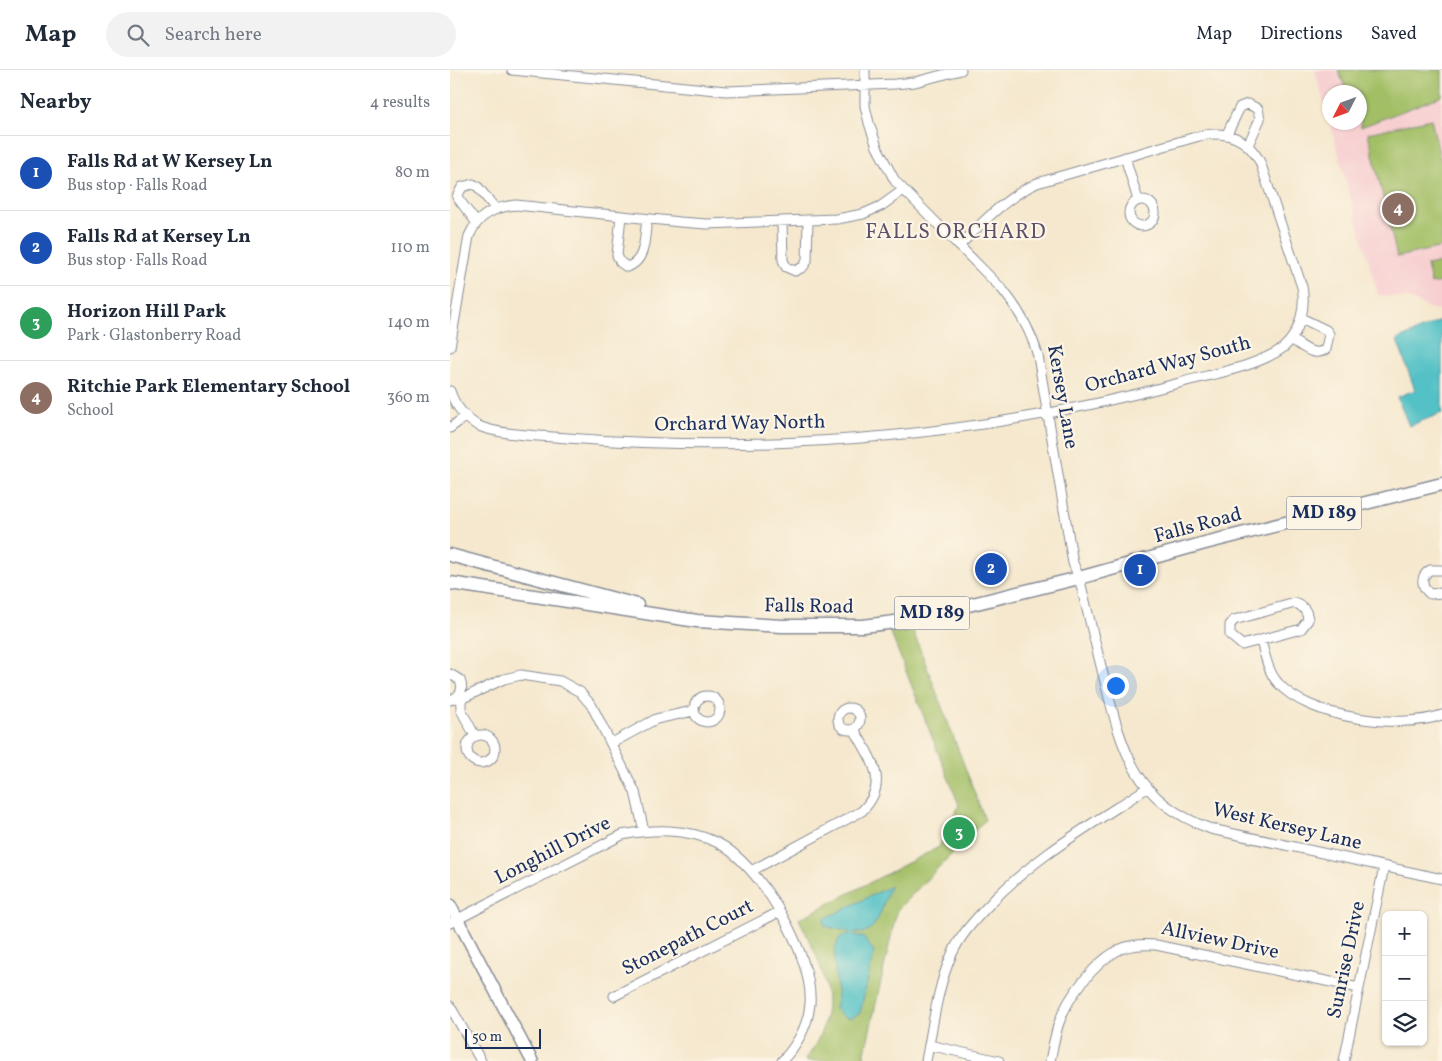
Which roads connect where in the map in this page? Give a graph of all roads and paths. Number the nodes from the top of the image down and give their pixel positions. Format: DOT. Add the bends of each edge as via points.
graph roads {
  1 [pos="512,70"];
  2 [pos="865,70"];
  3 [pos="961,70"];
  4 [pos="566,73"];
  5 [pos="865,86"];
  6 [pos="1226,134"];
  7 [pos="1248,145"];
  8 [pos="1125,157"];
  9 [pos="902,190"];
  10 [pos="1138,200"];
  11 [pos="494,208"];
  12 [pos="621,216"];
  13 [pos="647,219"];
  14 [pos="808,220"];
  15 [pos="782,221"];
  16 [pos="476,222"];
  17 [pos="959,246"];
  18 [pos="1301,318"];
  19 [pos="1291,339"];
  20 [pos="450,347"];
  21 [pos="450,395"];
  22 [pos="1048,414"];
  23 [pos="466,416"];
  24 [pos="450,428"];
  25 [pos="1442,484"];
  26 [pos="450,556"];
  27 [pos="1442,570"];
  28 [pos="1079,578"];
  29 [pos="450,583"];
  30 [pos="1442,594"];
  31 [pos="697,621"];
  32 [pos="1261,641"];
  33 [pos="450,674"];
  34 [pos="457,698"];
  35 [pos="693,711"];
  36 [pos="1442,715"];
  37 [pos="854,729"];
  38 [pos="475,736"];
  39 [pos="612,742"];
  40 [pos="1147,788"];
  41 [pos="644,831"];
  42 [pos="1384,867"];
  43 [pos="753,870"];
  44 [pos="1442,879"];
  45 [pos="450,905"];
  46 [pos="779,912"];
  47 [pos="454,921"];
  48 [pos="1359,988"];
  49 [pos="614,996"];
  50 [pos="450,1006"];
  51 [pos="929,1045"];
  52 [pos="481,1061"];
  53 [pos="532,1061"];
  54 [pos="782,1061"];
  55 [pos="926,1061"];
  56 [pos="998,1061"];
  57 [pos="1050,1061"];
  58 [pos="1344,1061"];
  1 -- 4 [label="street"];
  2 -- 5 [label="street, Kersey Lane"];
  3 -- 5 [label="street" via="915,82"];
  4 -- 5 [label="street" via="726,91"];
  5 -- 9 [label="street, Kersey Lane" via="865,106 877,147"];
  6 -- 7 [label="street"];
  6 -- 7 [label="street" via="1240,107 1248,104 1258,109 1260,119"];
  6 -- 8 [label="street" via="1204,134"];
  7 -- 18 [label="street, Orchard Way South" via="1260,162 1302,287 1304,308"];
  8 -- 10 [label="street"];
  8 -- 17 [label="street" via="1054,177 1021,191 991,213"];
  9 -- 14 [label="street" via="881,206 863,214"];
  9 -- 17 [label="street, Kersey Lane"];
  11 -- 12 [label="street" via="516,204"];
  11 -- 16 [label="street"];
  11 -- 16 [label="street" via="478,187 473,184 462,187 457,197 459,202"];
  12 -- 13 [label="street"];
  12 -- 13 [label="street" via="617,255 627,266 636,264 641,258"];
  13 -- 15 [label="street" via="707,224"];
  14 -- 15 [label="street"];
  14 -- 15 [label="street" via="807,261 804,267 795,271 786,267 783,260"];
  16 -- 20 [label="street" via="465,250"];
  17 -- 22 [label="street, Kersey Lane" via="1002,289 1025,320 1038,356"];
  18 -- 19 [label="street, Orchard Way South"];
  18 -- 19 [label="street" via="1326,330 1329,334 1326,349 1314,353"];
  19 -- 22 [label="street, Orchard Way South" via="1273,354 1245,365"];
  21 -- 23 [label="street, Orchard Way North"];
  22 -- 23 [label="street, Orchard Way North" via="884,437 684,444 500,431 480,427"];
  22 -- 28 [label="street, Kersey Lane" via="1073,563"];
  23 -- 24 [label="street"];
  25 -- 28 [label="main road, Falls Road / MD 189"];
  26 -- 31 [label="main road, Falls Road / MD 189"];
  27 -- 30 [label="street" via="1430,570 1423,582 1430,594"];
  28 -- 31 [label="main road, Falls Road / MD 189" via="903,621 863,626"];
  28 -- 40 [label="street, West Kersey Lane" via="1118,731 1134,769"];
  29 -- 31 [label="main road, Falls Road / MD 189"];
  32 -- 32 [label="street" via="1236,643 1230,635 1230,625 1234,620 1295,603 1306,610 1308,620 1301,629"];
  32 -- 36 [label="street" via="1278,683 1296,700 1312,707 1386,722 1419,721"];
  33 -- 34 [label="street" via="461,684"];
  34 -- 38 [label="street"];
  34 -- 39 [label="street" via="512,676 560,681 586,698"];
  35 -- 39 [label="street" via="656,719"];
  37 -- 43 [label="street" via="876,769 877,784 870,803 862,811"];
  39 -- 41 [label="street" via="635,792"];
  40 -- 42 [label="street, West Kersey Lane" via="1177,814 1211,829"];
  40 -- 51 [label="street" via="1036,861 1010,882 973,922 948,963"];
  41 -- 43 [label="street, Longhill Drive" via="689,832 717,842"];
  41 -- 47 [label="street, Longhill Drive" via="605,842"];
  42 -- 44 [label="street, West Kersey Lane"];
  42 -- 48 [label="street, Sunrise Drive"];
  43 -- 46 [label="street, Longhill Drive"];
  45 -- 47 [label="main road"];
  46 -- 49 [label="street, Stonepath Court"];
  46 -- 54 [label="street, Longhill Drive" via="803,958 809,978 810,1004 804,1030"];
  47 -- 53 [label="main road"];
  48 -- 57 [label="street, Allview Drive" via="1156,945 1129,946 1103,960 1075,991 1060,1018"];
  48 -- 58 [label="street, Sunrise Drive"];
  50 -- 52 [label="street"];
  51 -- 55 [label="street"];
  51 -- 56 [label="street"];
}
